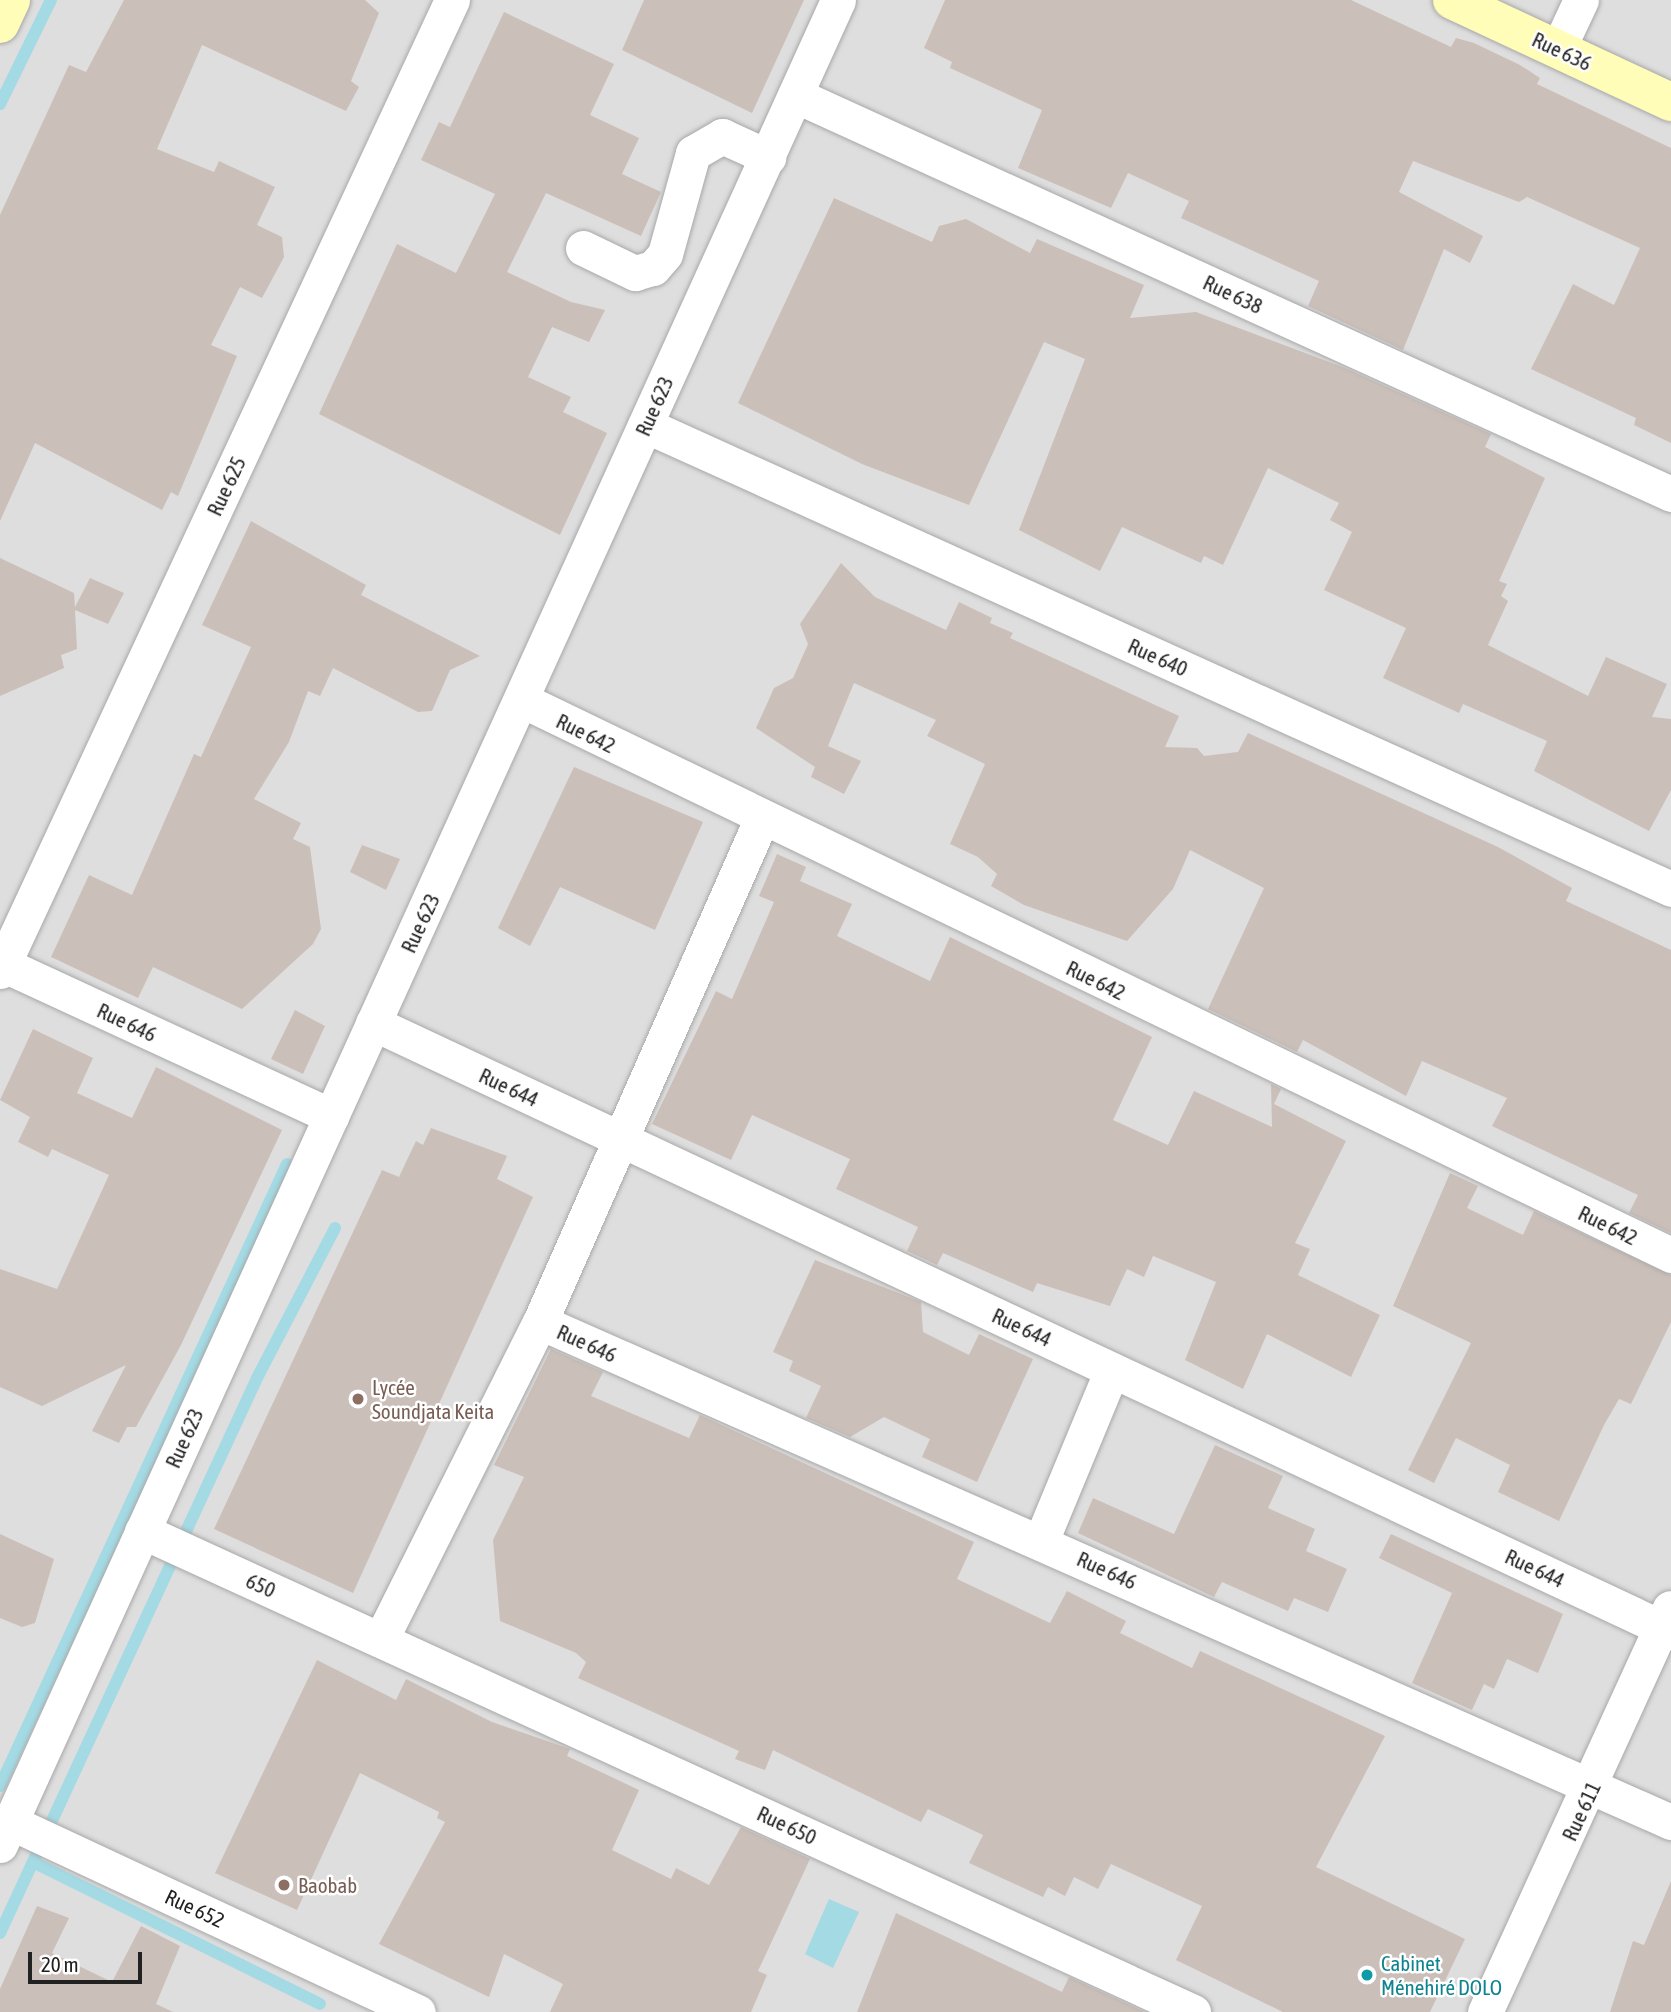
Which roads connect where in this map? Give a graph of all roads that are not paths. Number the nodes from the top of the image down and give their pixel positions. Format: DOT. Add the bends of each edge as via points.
graph roads {
  1 [pos="11,0"];
  2 [pos="452,0"];
  3 [pos="838,0"];
  4 [pos="1452,0"];
  5 [pos="1581,0"];
  6 [pos="0,24"];
  7 [pos="1558,50"];
  8 [pos="795,94"];
  9 [pos="1671,102"];
  10 [pos="768,157"];
  11 [pos="583,248"];
  12 [pos="645,425"];
  13 [pos="1671,494"];
  14 [pos="524,701"];
  15 [pos="761,820"];
  16 [pos="1671,888"];
  17 [pos="1,966"];
  18 [pos="373,1023"];
  19 [pos="331,1116"];
  20 [pos="622,1140"];
  21 [pos="1671,1255"];
  22 [pos="540,1322"];
  23 [pos="1112,1370"];
  24 [pos="142,1531"];
  25 [pos="1041,1541"];
  26 [pos="1668,1622"];
  27 [pos="381,1639"];
  28 [pos="1594,1784"];
  29 [pos="1671,1822"];
  30 [pos="5,1833"];
  31 [pos="418,2012"];
  32 [pos="1193,2012"];
  33 [pos="1485,2012"];
  1 -- 6 [label="street"];
  2 -- 17 [label="street, Rue 625"];
  3 -- 8 [label="street, Rue 623"];
  4 -- 7 [label="street, Rue 636"];
  5 -- 7 [label="street"];
  7 -- 9 [label="street, Rue 636"];
  8 -- 10 [label="street, Rue 623"];
  8 -- 13 [label="street, Rue 638"];
  10 -- 11 [label="street" via="722,136 693,153 665,254 653,268 635,273"];
  10 -- 12 [label="street, Rue 623"];
  12 -- 14 [label="street, Rue 623"];
  12 -- 16 [label="street, Rue 640"];
  14 -- 15 [label="street, Rue 642"];
  14 -- 18 [label="street, Rue 623"];
  15 -- 20 [label="street"];
  15 -- 21 [label="street, Rue 642"];
  17 -- 19 [label="street, Rue 646"];
  18 -- 19 [label="street, Rue 623"];
  18 -- 20 [label="street, Rue 644"];
  19 -- 24 [label="street, Rue 623"];
  20 -- 22 [label="street"];
  20 -- 23 [label="street, Rue 644"];
  22 -- 25 [label="street, Rue 646"];
  22 -- 27 [label="street"];
  23 -- 25 [label="street"];
  23 -- 26 [label="street, Rue 644"];
  24 -- 27 [label="street, 650"];
  24 -- 30 [label="street, Rue 623"];
  25 -- 28 [label="street, Rue 646"];
  26 -- 28 [label="street, Rue 611"];
  27 -- 32 [label="street, Rue 650"];
  28 -- 29 [label="street, Rue 646"];
  28 -- 33 [label="street, Rue 611"];
  30 -- 31 [label="street, Rue 652"];
}
